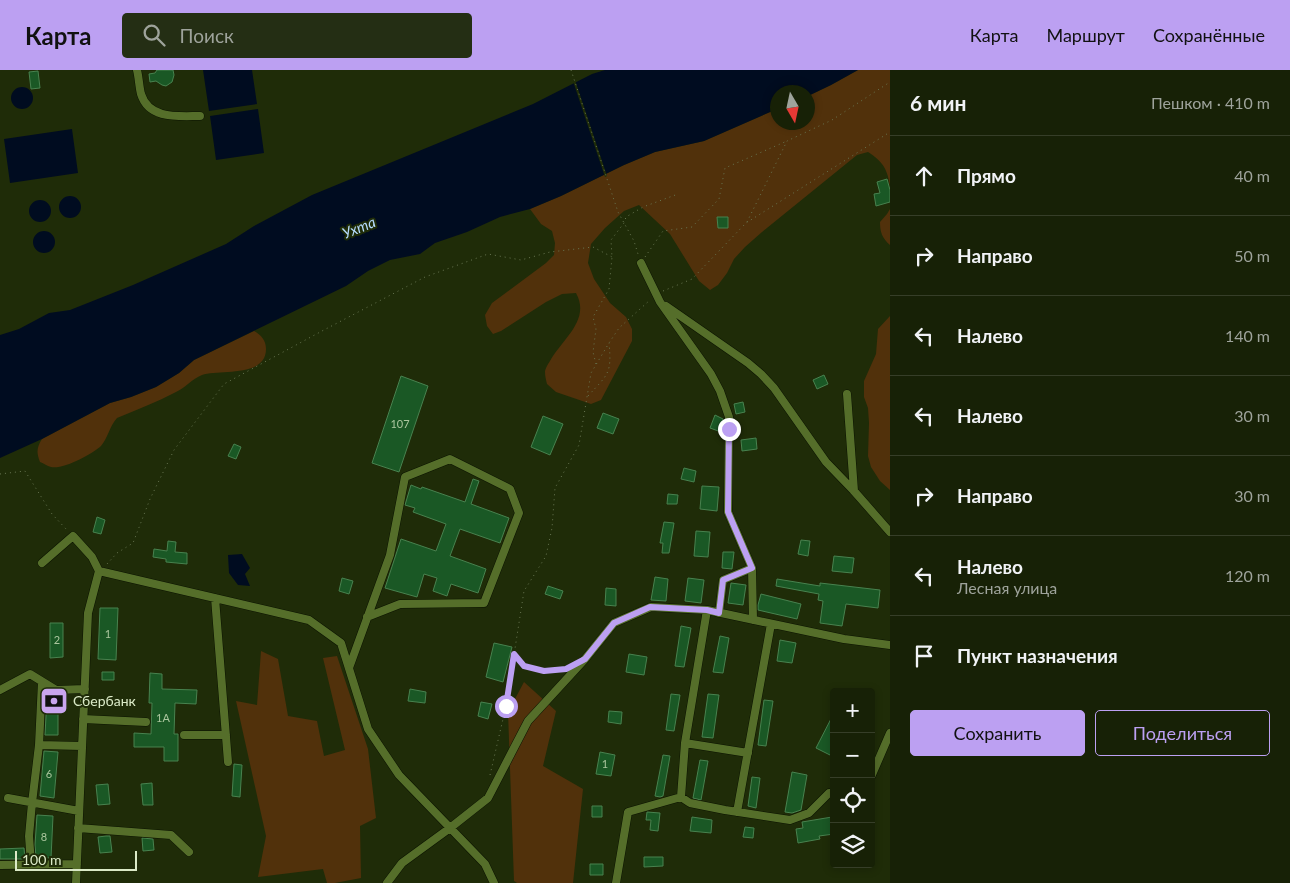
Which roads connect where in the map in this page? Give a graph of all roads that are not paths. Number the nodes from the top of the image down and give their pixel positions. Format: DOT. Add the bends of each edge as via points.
graph roads {
  1 [pos="138,70"];
  2 [pos="200,116"];
  3 [pos="641,263"];
  4 [pos="660,302"];
  5 [pos="847,394"];
  6 [pos="854,491"];
  7 [pos="890,532"];
  8 [pos="42,563"];
  9 [pos="752,568"];
  10 [pos="100,571"];
  11 [pos="215,598"];
  12 [pos="707,610"];
  13 [pos="719,613"];
  14 [pos="367,617"];
  15 [pos="753,620"];
  16 [pos="771,624"];
  17 [pos="890,645"];
  18 [pos="349,668"];
  19 [pos="42,682"];
  20 [pos="84,689"];
  21 [pos="0,690"];
  22 [pos="83,719"];
  23 [pos="146,722"];
  24 [pos="890,733"];
  25 [pos="184,735"];
  26 [pos="226,735"];
  27 [pos="685,743"];
  28 [pos="39,745"];
  29 [pos="82,746"];
  30 [pos="748,753"];
  31 [pos="228,762"];
  32 [pos="875,769"];
  33 [pos="830,793"];
  34 [pos="681,797"];
  35 [pos="8,798"];
  36 [pos="32,802"];
  37 [pos="79,811"];
  38 [pos="737,812"];
  39 [pos="78,828"];
  40 [pos="450,828"];
  41 [pos="189,852"];
  42 [pos="31,864"];
  43 [pos="77,864"];
  44 [pos="0,865"];
  45 [pos="76,883"];
  46 [pos="387,883"];
  47 [pos="494,883"];
  48 [pos="616,883"];
  1 -- 2 [label="street" via="141,93 147,106 167,115"];
  3 -- 4 [label="street"];
  4 -- 6 [label="street" via="761,374 826,462"];
  4 -- 9 [label="street" via="711,374 726,408 729,417 728,512"];
  5 -- 6 [label="street"];
  6 -- 7 [label="street"];
  8 -- 10 [label="street" via="73,536"];
  9 -- 13 [label="street" via="723,580"];
  9 -- 15 [label="street"];
  10 -- 11 [label="street"];
  10 -- 20 [label="street" via="88,613"];
  11 -- 18 [label="street" via="309,620 341,643"];
  11 -- 26 [label="street"];
  12 -- 13 [label="street"];
  12 -- 27 [label="street"];
  12 -- 40 [label="street" via="650,607 614,623 528,721 488,798"];
  13 -- 15 [label="street"];
  14 -- 14 [label="street" via="390,555 405,477 450,459 510,489 518,513 484,603 400,604"];
  14 -- 18 [label="street"];
  15 -- 16 [label="street"];
  16 -- 17 [label="street"];
  16 -- 30 [label="street"];
  18 -- 40 [label="street" via="368,729 399,775"];
  19 -- 20 [label="street" via="56,690"];
  19 -- 21 [label="street" via="30,674"];
  19 -- 28 [label="street"];
  20 -- 22 [label="street"];
  22 -- 23 [label="street"];
  22 -- 29 [label="street"];
  24 -- 32 [label="street"];
  25 -- 26 [label="street"];
  26 -- 31 [label="street"];
  27 -- 30 [label="street"];
  27 -- 34 [label="street"];
  28 -- 29 [label="street"];
  28 -- 36 [label="street"];
  29 -- 37 [label="street"];
  30 -- 38 [label="street"];
  33 -- 38 [label="street" via="809,813 790,820"];
  34 -- 38 [label="street" via="690,803"];
  34 -- 48 [label="street" via="628,812"];
  35 -- 36 [label="street"];
  36 -- 37 [label="street"];
  36 -- 42 [label="street"];
  37 -- 39 [label="street"];
  39 -- 41 [label="street" via="171,834"];
  39 -- 43 [label="street"];
  40 -- 46 [label="street" via="402,863"];
  40 -- 47 [label="street" via="485,864"];
  42 -- 43 [label="street"];
  42 -- 44 [label="street"];
  43 -- 45 [label="street"];
}
